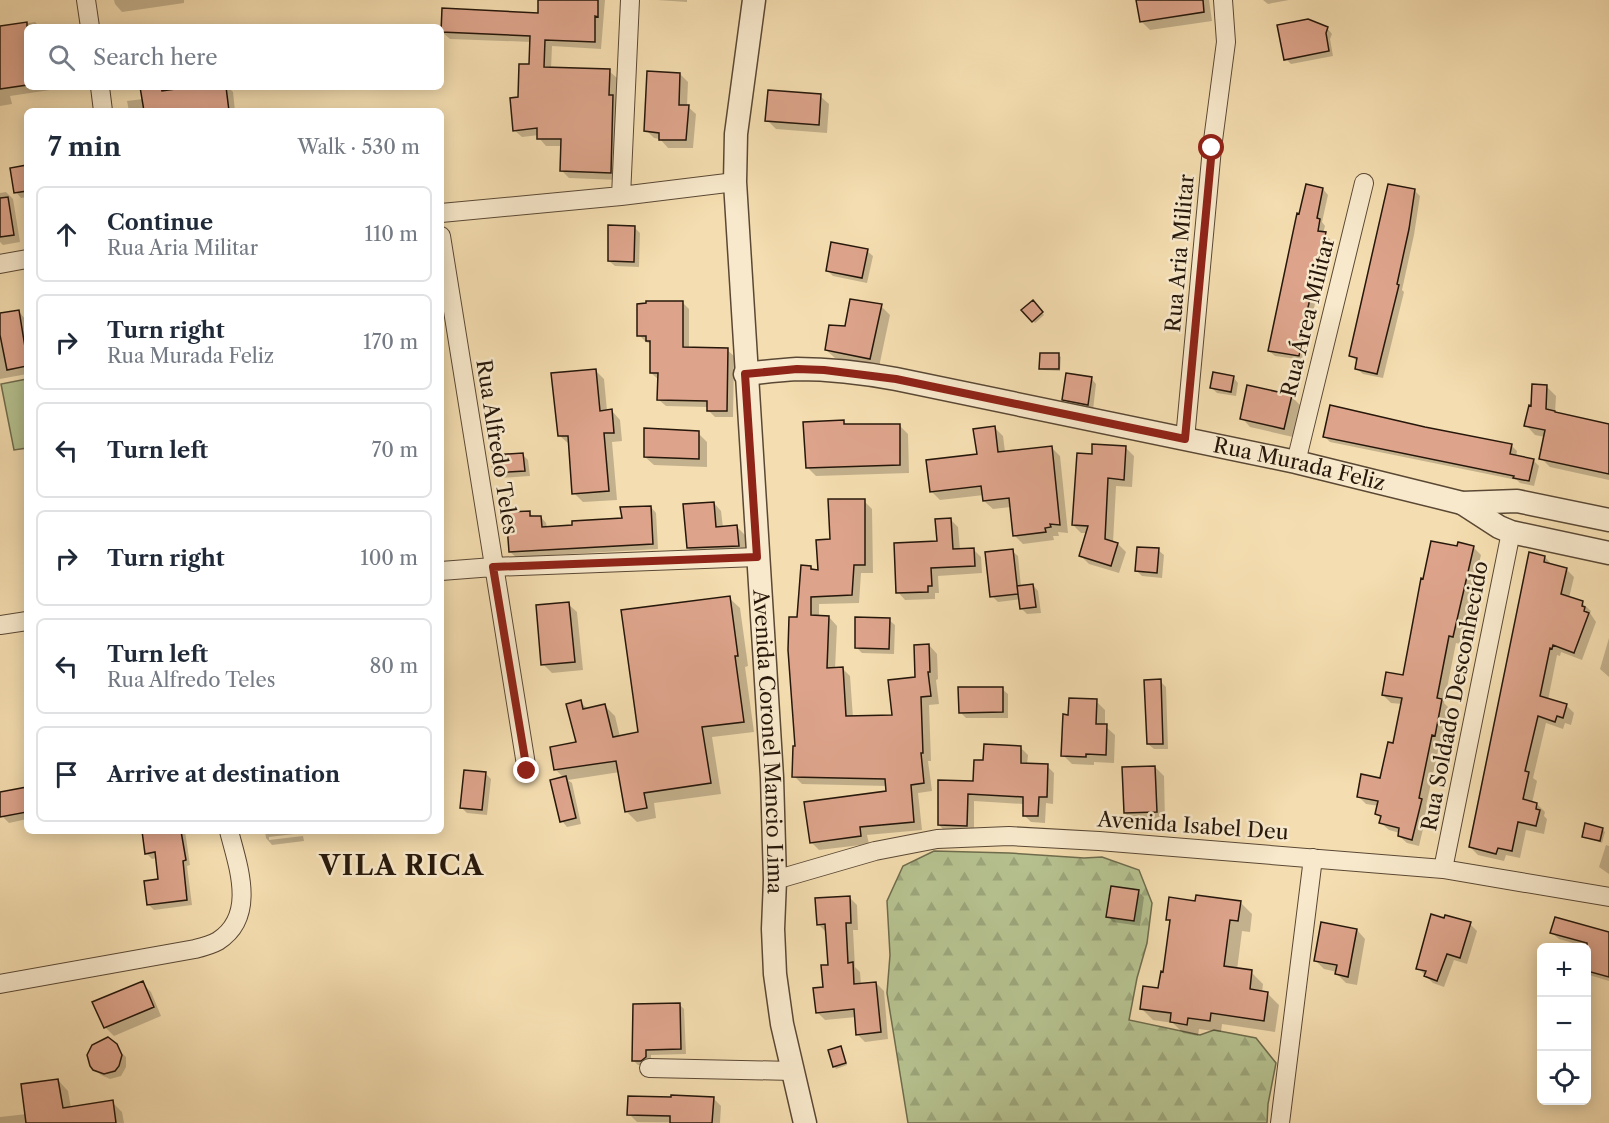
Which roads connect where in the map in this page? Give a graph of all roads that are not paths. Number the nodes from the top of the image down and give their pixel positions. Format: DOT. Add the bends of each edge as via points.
graph roads {
  1 [pos="86,0"];
  2 [pos="630,0"];
  3 [pos="754,0"];
  4 [pos="1222,0"];
  5 [pos="90,24"];
  6 [pos="100,90"];
  7 [pos="103,108"];
  8 [pos="735,182"];
  9 [pos="1364,183"];
  10 [pos="621,196"];
  11 [pos="444,213"];
  12 [pos="444,255"];
  13 [pos="24,260"];
  14 [pos="0,264"];
  15 [pos="745,374"];
  16 [pos="1185,439"];
  17 [pos="1296,462"];
  18 [pos="1462,503"];
  19 [pos="1609,520"];
  20 [pos="1511,532"];
  21 [pos="1609,553"];
  22 [pos="757,557"];
  23 [pos="493,567"];
  24 [pos="444,572"];
  25 [pos="24,622"];
  26 [pos="0,626"];
  27 [pos="527,771"];
  28 [pos="231,834"];
  29 [pos="1313,858"];
  30 [pos="1443,869"];
  31 [pos="775,880"];
  32 [pos="1609,897"];
  33 [pos="0,984"];
  34 [pos="649,1068"];
  35 [pos="793,1071"];
  36 [pos="805,1123"];
  37 [pos="1280,1123"];
  1 -- 5 [label="street"];
  2 -- 10 [label="street"];
  3 -- 8 [label="street, Avenida Coronel Mancio Lima" via="736,134"];
  4 -- 16 [label="street, Rua Aria Militar" via="1226,42 1212,148"];
  6 -- 7 [label="street"];
  8 -- 10 [label="street"];
  8 -- 15 [label="street, Avenida Coronel Mancio Lima"];
  9 -- 17 [label="street, Rua Área Militar"];
  10 -- 11 [label="street"];
  12 -- 23 [label="street, Rua Alfredo Teles"];
  13 -- 14 [label="street"];
  15 -- 16 [label="street, Rua Murada Feliz" via="797,369 857,372"];
  15 -- 22 [label="street, Avenida Coronel Mancio Lima"];
  16 -- 17 [label="street, Rua Murada Feliz"];
  17 -- 18 [label="street, Rua Murada Feliz"];
  18 -- 19 [label="street, Rua Murada Feliz" via="1517,501"];
  18 -- 20 [label="street, Rua Murada Feliz"];
  20 -- 21 [label="street, Rua Murada Feliz"];
  20 -- 30 [label="street, Rua Soldado Desconhecido"];
  22 -- 23 [label="street"];
  22 -- 31 [label="street, Avenida Coronel Mancio Lima"];
  23 -- 24 [label="street"];
  23 -- 27 [label="street, Rua Alfredo Teles"];
  25 -- 26 [label="street"];
  28 -- 33 [label="street" via="242,882 241,905 226,934 216,942 195,950"];
  29 -- 30 [label="street, Avenida Isabel Deu"];
  29 -- 31 [label="street, Avenida Isabel Deu" via="1099,841 972,837 937,839 875,851"];
  29 -- 37 [label="street"];
  30 -- 32 [label="street, Avenida Isabel Deu"];
  31 -- 35 [label="street, Avenida Coronel Mancio Lima" via="776,974"];
  34 -- 35 [label="street"];
  35 -- 36 [label="street, Avenida Coronel Mancio Lima"];
}
